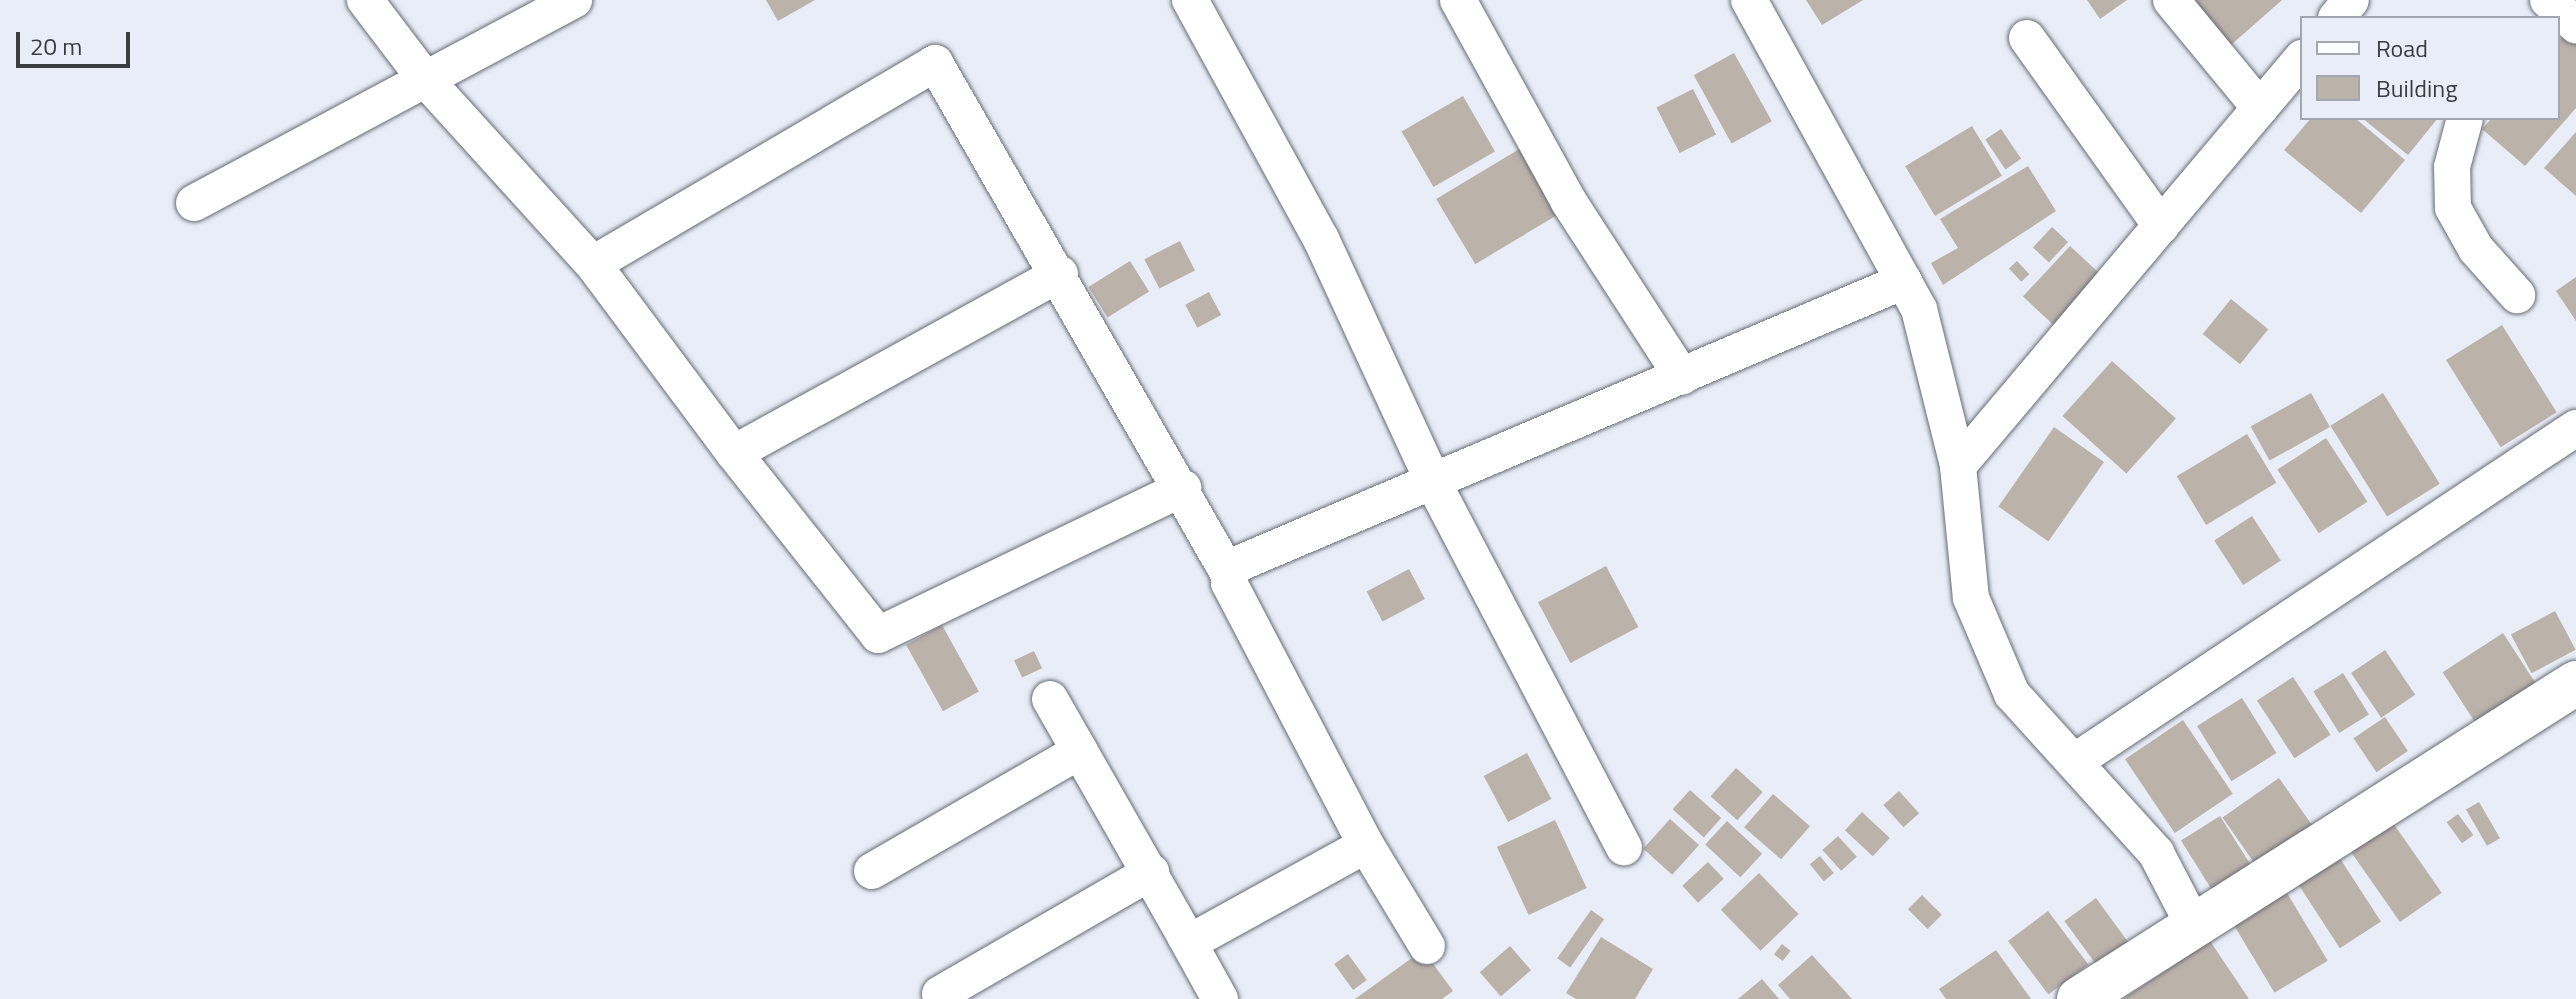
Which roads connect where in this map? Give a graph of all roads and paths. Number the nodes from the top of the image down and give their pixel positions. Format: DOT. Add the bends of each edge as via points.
graph roads {
  1 [pos="365,0"];
  2 [pos="1190,0"];
  3 [pos="1458,0"];
  4 [pos="1749,0"];
  5 [pos="2171,0"];
  6 [pos="2351,0"];
  7 [pos="556,4"];
  8 [pos="2338,16"];
  9 [pos="2027,38"];
  10 [pos="2300,60"];
  11 [pos="425,79"];
  12 [pos="2260,108"];
  13 [pos="2464,120"];
  14 [pos="194,203"];
  15 [pos="2161,226"];
  16 [pos="593,264"];
  17 [pos="1060,274"];
  18 [pos="1904,281"];
  19 [pos="2517,295"];
  20 [pos="1682,377"];
  21 [pos="2576,428"];
  22 [pos="734,453"];
  23 [pos="1958,466"];
  24 [pos="1434,484"];
  25 [pos="1183,488"];
  26 [pos="1228,573"];
  27 [pos="2576,683"];
  28 [pos="1050,699"];
  29 [pos="1080,751"];
  30 [pos="2074,762"];
  31 [pos="1366,845"];
  32 [pos="1624,847"];
  33 [pos="872,871"];
  34 [pos="1151,872"];
  35 [pos="2194,926"];
  36 [pos="1185,936"];
  37 [pos="1427,946"];
  38 [pos="940,994"];
  39 [pos="1220,999"];
  40 [pos="2079,999"];
  1 -- 11 [label="street"];
  2 -- 24 [label="street" via="1321,239"];
  3 -- 20 [label="street" via="1569,202"];
  4 -- 18 [label="street"];
  5 -- 12 [label="street"];
  6 -- 8 [label="street"];
  7 -- 11 [label="street"];
  9 -- 15 [label="street"];
  10 -- 12 [label="street"];
  11 -- 14 [label="street"];
  11 -- 16 [label="street"];
  12 -- 15 [label="street"];
  13 -- 19 [label="street" via="2452,167 2453,208 2476,249"];
  15 -- 23 [label="street"];
  16 -- 17 [label="street" via="935,63"];
  16 -- 22 [label="street"];
  17 -- 22 [label="street"];
  17 -- 25 [label="street"];
  18 -- 20 [label="street"];
  18 -- 23 [label="street" via="1919,309"];
  20 -- 24 [label="street"];
  21 -- 30 [label="street"];
  22 -- 25 [label="street" via="878,635"];
  23 -- 30 [label="street" via="1971,598 2012,694"];
  24 -- 26 [label="street"];
  24 -- 32 [label="street"];
  25 -- 26 [label="street"];
  26 -- 31 [label="street"];
  27 -- 35 [label="street"];
  28 -- 29 [label="street"];
  29 -- 33 [label="street"];
  29 -- 34 [label="street"];
  30 -- 35 [label="street" via="2156,853"];
  31 -- 36 [label="street" via="1201,936"];
  31 -- 37 [label="street"];
  34 -- 36 [label="street"];
  34 -- 38 [label="street"];
  35 -- 40 [label="street"];
  36 -- 39 [label="street"];
}
